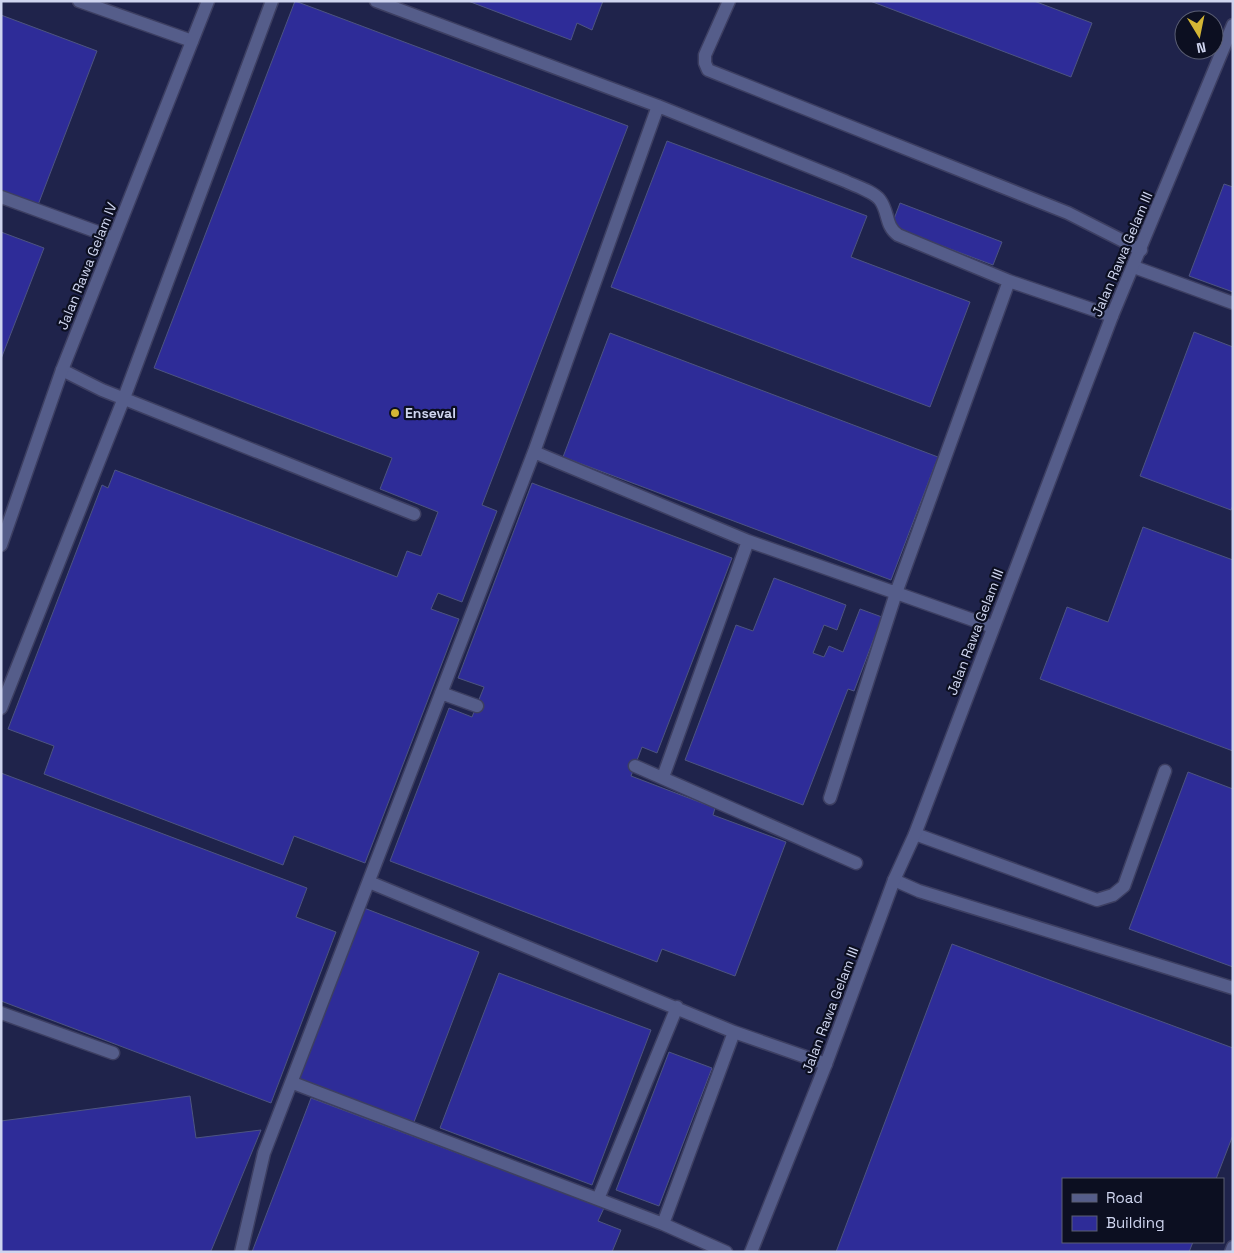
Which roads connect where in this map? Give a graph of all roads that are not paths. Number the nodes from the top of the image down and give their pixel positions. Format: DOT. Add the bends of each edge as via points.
graph roads {
  1 [pos="79,1"];
  2 [pos="208,1"];
  3 [pos="272,1"];
  4 [pos="376,1"];
  5 [pos="729,1"];
  6 [pos="1233,25"];
  7 [pos="192,41"];
  8 [pos="658,106"];
  9 [pos="1,198"];
  10 [pos="114,238"];
  11 [pos="1141,250"];
  12 [pos="1134,267"];
  13 [pos="1010,281"];
  14 [pos="1233,303"];
  15 [pos="1112,316"];
  16 [pos="62,370"];
  17 [pos="124,398"];
  18 [pos="534,452"];
  19 [pos="414,514"];
  20 [pos="748,541"];
  21 [pos="1,545"];
  22 [pos="896,593"];
  23 [pos="993,627"];
  24 [pos="440,693"];
  25 [pos="477,706"];
  26 [pos="1,708"];
  27 [pos="635,766"];
  28 [pos="1165,771"];
  29 [pos="663,777"];
  30 [pos="830,798"];
  31 [pos="915,834"];
  32 [pos="856,863"];
  33 [pos="894,880"];
  34 [pos="369,882"];
  35 [pos="1233,988"];
  36 [pos="677,1007"];
  37 [pos="1,1013"];
  38 [pos="734,1032"];
  39 [pos="113,1053"];
  40 [pos="826,1064"];
  41 [pos="293,1082"];
  42 [pos="598,1199"];
  43 [pos="663,1224"];
  44 [pos="1233,1247"];
  45 [pos="242,1252"];
  46 [pos="726,1252"];
  47 [pos="751,1252"];
  48 [pos="1231,1252"];
  1 -- 7 [label="street"];
  2 -- 7 [label="street, Jalan Rawa Gelam IV"];
  3 -- 17 [label="street"];
  4 -- 8 [label="street"];
  5 -- 11 [label="street" via="705,55 708,70 1068,212"];
  6 -- 11 [label="street, Jalan Rawa Gelam III"];
  7 -- 10 [label="street, Jalan Rawa Gelam IV"];
  8 -- 13 [label="street" via="874,195 881,201 891,229 898,235"];
  8 -- 18 [label="street"];
  9 -- 10 [label="street"];
  10 -- 16 [label="street, Jalan Rawa Gelam IV"];
  11 -- 12 [label="street, Jalan Rawa Gelam III"];
  12 -- 14 [label="street"];
  12 -- 15 [label="street, Jalan Rawa Gelam III"];
  13 -- 15 [label="street"];
  13 -- 22 [label="street"];
  15 -- 23 [label="street, Jalan Rawa Gelam III"];
  16 -- 17 [label="street"];
  16 -- 21 [label="street, Jalan Rawa Gelam IV"];
  17 -- 19 [label="street"];
  17 -- 26 [label="street"];
  18 -- 20 [label="street"];
  18 -- 24 [label="street"];
  20 -- 22 [label="street"];
  20 -- 29 [label="street"];
  22 -- 23 [label="street"];
  22 -- 30 [label="street"];
  23 -- 31 [label="street, Jalan Rawa Gelam III"];
  24 -- 25 [label="street"];
  24 -- 34 [label="street"];
  27 -- 29 [label="street"];
  28 -- 31 [label="street" via="1124,886 1113,896 1097,900"];
  29 -- 32 [label="street"];
  31 -- 33 [label="street, Jalan Rawa Gelam III"];
  33 -- 35 [label="street" via="919,891"];
  33 -- 40 [label="street, Jalan Rawa Gelam III"];
  34 -- 36 [label="street"];
  34 -- 41 [label="street"];
  36 -- 38 [label="street"];
  36 -- 42 [label="street"];
  37 -- 39 [label="street"];
  38 -- 40 [label="street"];
  38 -- 43 [label="street"];
  40 -- 47 [label="street, Jalan Rawa Gelam III"];
  41 -- 42 [label="street"];
  41 -- 45 [label="street" via="264,1153"];
  42 -- 43 [label="street"];
  43 -- 46 [label="street"];
  44 -- 48 [label="street"];
}
